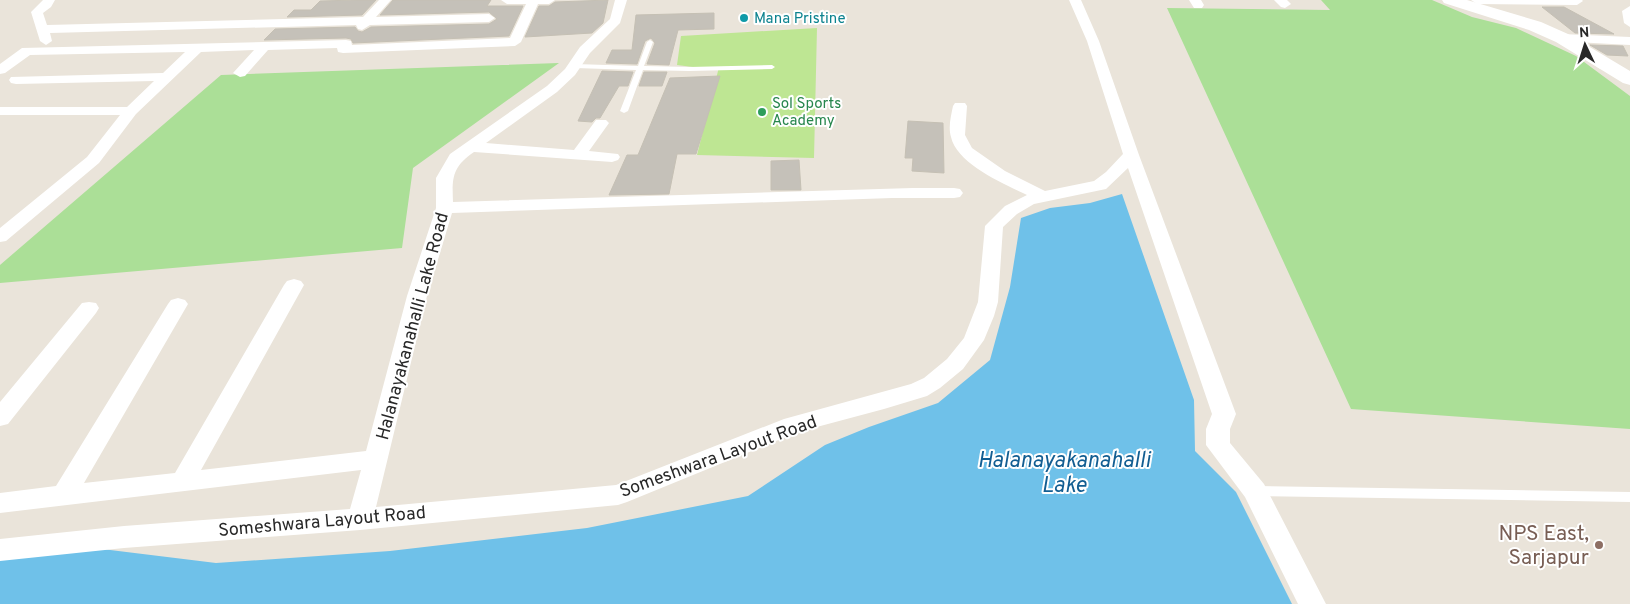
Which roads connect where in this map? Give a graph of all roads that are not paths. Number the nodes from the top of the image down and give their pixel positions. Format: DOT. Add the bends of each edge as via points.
graph roads {
  1 [pos="48,0"];
  2 [pos="386,0"];
  3 [pos="507,0"];
  4 [pos="533,0"];
  5 [pos="549,0"];
  6 [pos="621,0"];
  7 [pos="1075,0"];
  8 [pos="1451,0"];
  9 [pos="1476,0"];
  10 [pos="1577,1"];
  11 [pos="1630,10"];
  12 [pos="489,18"];
  13 [pos="367,21"];
  14 [pos="1630,23"];
  15 [pos="42,29"];
  16 [pos="1562,38"];
  17 [pos="1630,41"];
  18 [pos="650,42"];
  19 [pos="346,44"];
  20 [pos="264,46"];
  21 [pos="197,48"];
  22 [pos="49,50"];
  23 [pos="574,66"];
  24 [pos="772,67"];
  25 [pos="640,68"];
  26 [pos="0,70"];
  27 [pos="240,73"];
  28 [pos="166,77"];
  29 [pos="1630,79"];
  30 [pos="16,80"];
  31 [pos="960,106"];
  32 [pos="0,111"];
  33 [pos="131,111"];
  34 [pos="624,111"];
  35 [pos="601,123"];
  36 [pos="470,147"];
  37 [pos="579,154"];
  38 [pos="1130,155"];
  39 [pos="612,156"];
  40 [pos="954,192"];
  41 [pos="1045,198"];
  42 [pos="445,208"];
  43 [pos="0,237"];
  44 [pos="294,285"];
  45 [pos="178,304"];
  46 [pos="89,308"];
  47 [pos="0,418"];
  48 [pos="376,459"];
  49 [pos="182,482"];
  50 [pos="1255,491"];
  51 [pos="64,495"];
  52 [pos="1630,497"];
  53 [pos="0,503"];
  54 [pos="360,519"];
  55 [pos="0,550"];
  56 [pos="1312,604"];
  1 -- 15 [label="street" via="37,12"];
  2 -- 13 [label="street"];
  3 -- 4 [label="street"];
  4 -- 5 [label="street"];
  4 -- 19 [label="street" via="515,42 343,49"];
  6 -- 23 [label="street, Halanayakanahalli Lake Road" via="616,20"];
  7 -- 38 [label="street" via="1093,41"];
  8 -- 9 [label="street"];
  8 -- 16 [label="main road" via="1535,26"];
  9 -- 10 [label="street"];
  11 -- 14 [label="street"];
  12 -- 13 [label="street"];
  13 -- 15 [label="street"];
  13 -- 19 [label="street"];
  15 -- 22 [label="street"];
  16 -- 17 [label="street"];
  16 -- 29 [label="main road"];
  18 -- 25 [label="lane"];
  19 -- 20 [label="street"];
  20 -- 21 [label="street"];
  20 -- 27 [label="street"];
  21 -- 22 [label="street"];
  21 -- 28 [label="street"];
  22 -- 26 [label="street" via="27,51"];
  23 -- 25 [label="lane"];
  23 -- 36 [label="street, Halanayakanahalli Lake Road" via="552,89"];
  24 -- 25 [label="lane"];
  25 -- 34 [label="lane"];
  28 -- 30 [label="street"];
  28 -- 33 [label="street"];
  31 -- 41 [label="street" via="957,131 961,145 1006,179"];
  32 -- 33 [label="street"];
  33 -- 43 [label="street" via="93,160"];
  35 -- 37 [label="street"];
  36 -- 37 [label="street"];
  36 -- 42 [label="street, Halanayakanahalli Lake Road" via="456,157 444,178"];
  37 -- 39 [label="street"];
  38 -- 41 [label="street, Someshwara Layout Road" via="1100,185"];
  38 -- 50 [label="street" via="1224,414 1218,429 1218,445"];
  40 -- 42 [label="street"];
  41 -- 54 [label="street, Someshwara Layout Road" via="1029,200 1011,210 994,226 984,316 973,340 955,364 919,390 792,425 618,495"];
  42 -- 48 [label="street, Halanayakanahalli Lake Road" via="417,296"];
  44 -- 49 [label="street"];
  45 -- 51 [label="street"];
  46 -- 47 [label="street"];
  48 -- 49 [label="street"];
  48 -- 54 [label="street, Halanayakanahalli Lake Road"];
  49 -- 51 [label="street"];
  50 -- 52 [label="lane"];
  50 -- 56 [label="street"];
  51 -- 53 [label="street"];
  54 -- 55 [label="street, Someshwara Layout Road"];
}
